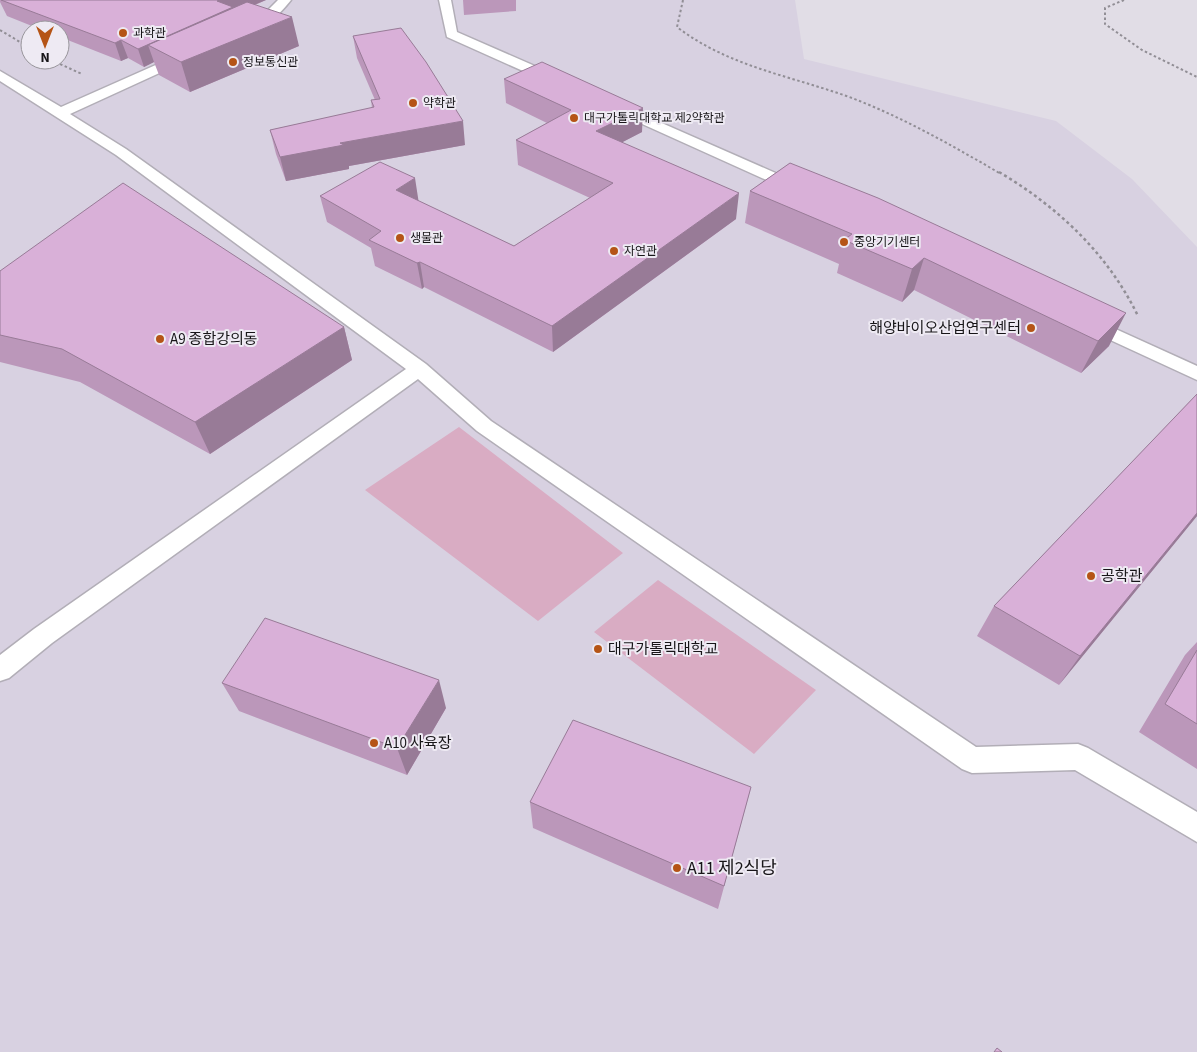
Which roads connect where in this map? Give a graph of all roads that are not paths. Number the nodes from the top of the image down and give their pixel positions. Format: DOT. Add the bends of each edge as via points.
graph roads {
  1 [pos="285,0"];
  2 [pos="445,0"];
  3 [pos="232,34"];
  4 [pos="196,50"];
  5 [pos="0,75"];
  6 [pos="569,86"];
  7 [pos="595,98"];
  8 [pos="60,113"];
  9 [pos="816,197"];
  10 [pos="1074,316"];
  11 [pos="419,369"];
  12 [pos="1197,374"];
  13 [pos="0,670"];
  14 [pos="1197,828"];
  1 -- 3 [label="lane" via="268,17"];
  2 -- 6 [label="lane" via="451,34"];
  4 -- 8 [label="lane"];
  5 -- 8 [label="lane"];
  7 -- 9 [label="lane"];
  8 -- 11 [label="lane" via="121,152"];
  10 -- 12 [label="lane"];
  11 -- 13 [label="lane" via="43,636"];
  11 -- 14 [label="lane" via="484,426 972,760 1078,756"];
}
